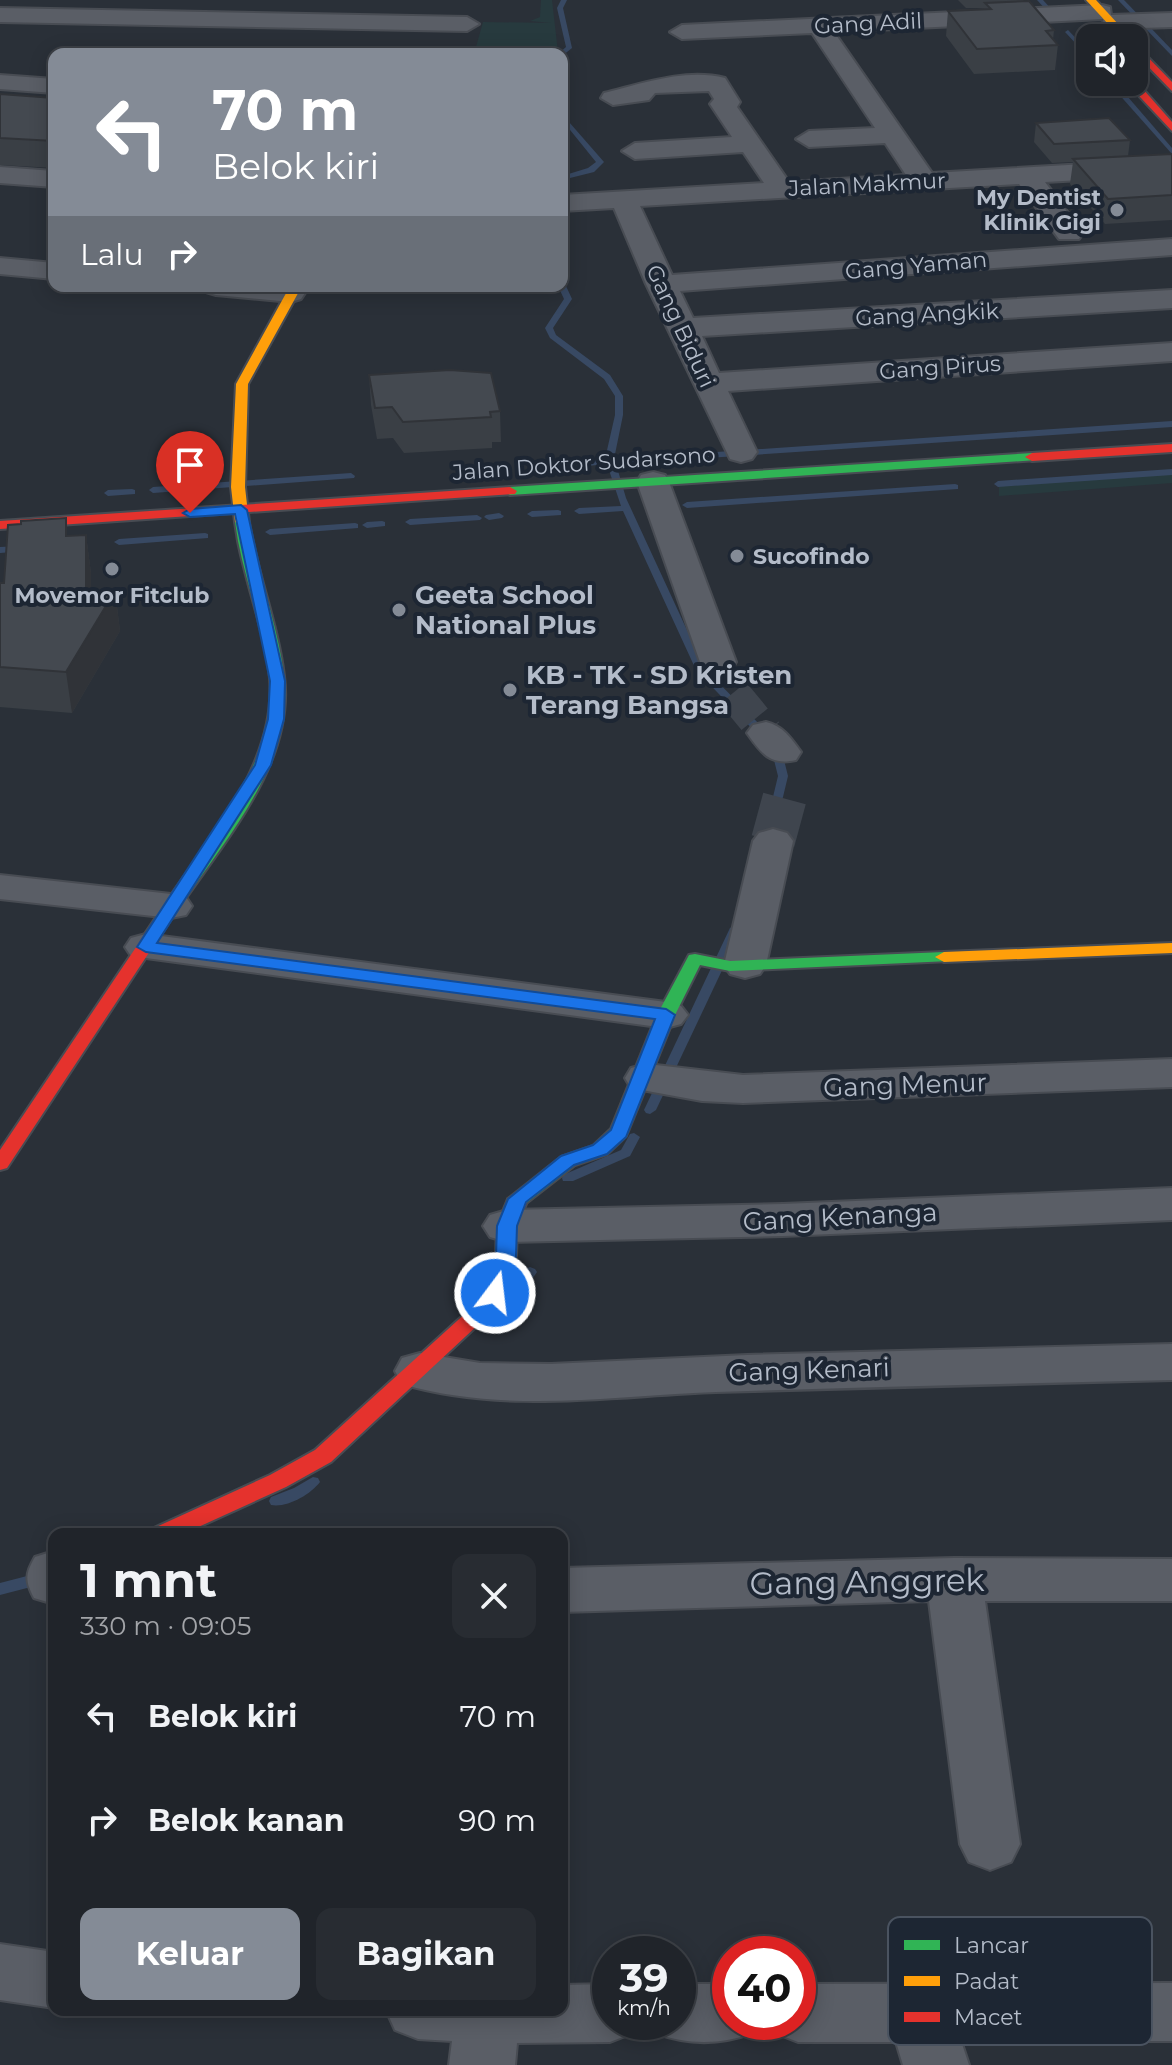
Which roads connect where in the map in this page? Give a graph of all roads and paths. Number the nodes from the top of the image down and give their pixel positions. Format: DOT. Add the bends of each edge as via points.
graph roads {
  1 [pos="474,0"];
  2 [pos="831,0"];
  3 [pos="0,15"];
  4 [pos="1073,15"];
  5 [pos="1126,19"];
  6 [pos="467,24"];
  7 [pos="829,25"];
  8 [pos="459,48"];
  9 [pos="1148,61"];
  10 [pos="706,64"];
  11 [pos="0,82"];
  12 [pos="48,86"];
  13 [pos="1172,88"];
  14 [pos="1144,96"];
  15 [pos="613,98"];
  16 [pos="1170,125"];
  17 [pos="889,135"];
  18 [pos="809,139"];
  19 [pos="751,144"];
  20 [pos="635,151"];
  21 [pos="1172,167"];
  22 [pos="0,175"];
  23 [pos="1026,175"];
  24 [pos="48,179"];
  25 [pos="923,180"];
  26 [pos="781,189"];
  27 [pos="623,199"];
  28 [pos="568,203"];
  29 [pos="1069,233"];
  30 [pos="1172,247"];
  31 [pos="0,266"];
  32 [pos="48,270"];
  33 [pos="660,284"];
  34 [pos="293,292"];
  35 [pos="1172,299"];
  36 [pos="682,328"];
  37 [pos="1172,352"];
  38 [pos="709,383"];
  39 [pos="1172,448"];
  40 [pos="744,459"];
  41 [pos="651,483"];
  42 [pos="241,510"];
  43 [pos="0,525"];
  44 [pos="718,662"];
  45 [pos="773,841"];
  46 [pos="0,887"];
  47 [pos="171,906"];
  48 [pos="146,947"];
  49 [pos="1172,948"];
  50 [pos="723,963"];
  51 [pos="666,1015"];
  52 [pos="1172,1073"];
  53 [pos="652,1079"];
  54 [pos="7,1142"];
  55 [pos="1172,1204"];
  56 [pos="507,1226"];
  57 [pos="1172,1362"];
  58 [pos="427,1373"];
  59 [pos="175,1528"];
  60 [pos="954,1579"];
  61 [pos="1172,1580"];
  62 [pos="568,1590"];
  63 [pos="990,1844"];
  64 [pos="0,1972"];
  65 [pos="48,1979"];
  66 [pos="1172,2012"];
  67 [pos="1152,2014"];
  68 [pos="431,2016"];
  69 [pos="592,2017"];
  70 [pos="816,2017"];
  71 [pos="888,2031"];
  72 [pos="485,2040"];
  1 -- 6 [label="street"];
  2 -- 7 [label="street"];
  3 -- 6 [label="street"];
  4 -- 5 [label="street, Gang Adil"];
  4 -- 7 [label="street, Gang Adil"];
  6 -- 8 [label="street"];
  7 -- 10 [label="street, Gang Adil" via="677,23"];
  7 -- 17 [label="street"];
  9 -- 13 [label="street"];
  11 -- 12 [label="street"];
  14 -- 16 [label="street"];
  15 -- 19 [label="street" via="640,95 647,86 716,83 728,102 722,104"];
  17 -- 18 [label="street"];
  17 -- 25 [label="street"];
  19 -- 20 [label="street"];
  19 -- 26 [label="street"];
  21 -- 23 [label="street, Jalan Makmur"];
  22 -- 24 [label="street"];
  23 -- 25 [label="street, Jalan Makmur"];
  23 -- 29 [label="street"];
  25 -- 26 [label="street, Jalan Makmur"];
  26 -- 27 [label="street, Jalan Makmur"];
  27 -- 28 [label="street, Jalan Makmur"];
  27 -- 33 [label="street, Gang Biduri"];
  30 -- 33 [label="street, Gang Yaman"];
  31 -- 32 [label="street"];
  33 -- 36 [label="street, Gang Biduri"];
  34 -- 42 [label="street" via="242,384"];
  35 -- 36 [label="street, Gang Angkik"];
  36 -- 38 [label="street, Gang Biduri"];
  37 -- 38 [label="street, Gang Pirus"];
  38 -- 40 [label="street, Gang Biduri"];
  39 -- 40 [label="street, Jalan Doktor Sudarsono"];
  40 -- 41 [label="street, Jalan Doktor Sudarsono"];
  41 -- 42 [label="street, Jalan Doktor Sudarsono"];
  41 -- 44 [label="street"];
  42 -- 43 [label="street, Jalan Doktor Sudarsono"];
  42 -- 47 [label="street" via="278,681 276,719 263,765"];
  45 -- 50 [label="street"];
  46 -- 47 [label="street"];
  47 -- 48 [label="street"];
  48 -- 51 [label="street"];
  48 -- 54 [label="street"];
  49 -- 50 [label="street"];
  50 -- 51 [label="street" via="695,959"];
  51 -- 53 [label="street"];
  52 -- 53 [label="street, Gang Menur" via="857,1088 743,1089"];
  53 -- 56 [label="street" via="610,1143 545,1176 517,1199"];
  55 -- 56 [label="street, Gang Kenanga"];
  56 -- 58 [label="street" via="506,1256 495,1293"];
  57 -- 58 [label="street, Gang Kenari" via="530,1381"];
  58 -- 59 [label="street" via="323,1456"];
  60 -- 61 [label="street, Gang Anggrek"];
  60 -- 62 [label="street, Gang Anggrek"];
  60 -- 63 [label="street"];
  64 -- 65 [label="street"];
  66 -- 67 [label="street"];
  68 -- 72 [label="street"];
  69 -- 72 [label="street"];
  70 -- 71 [label="street"];
}
